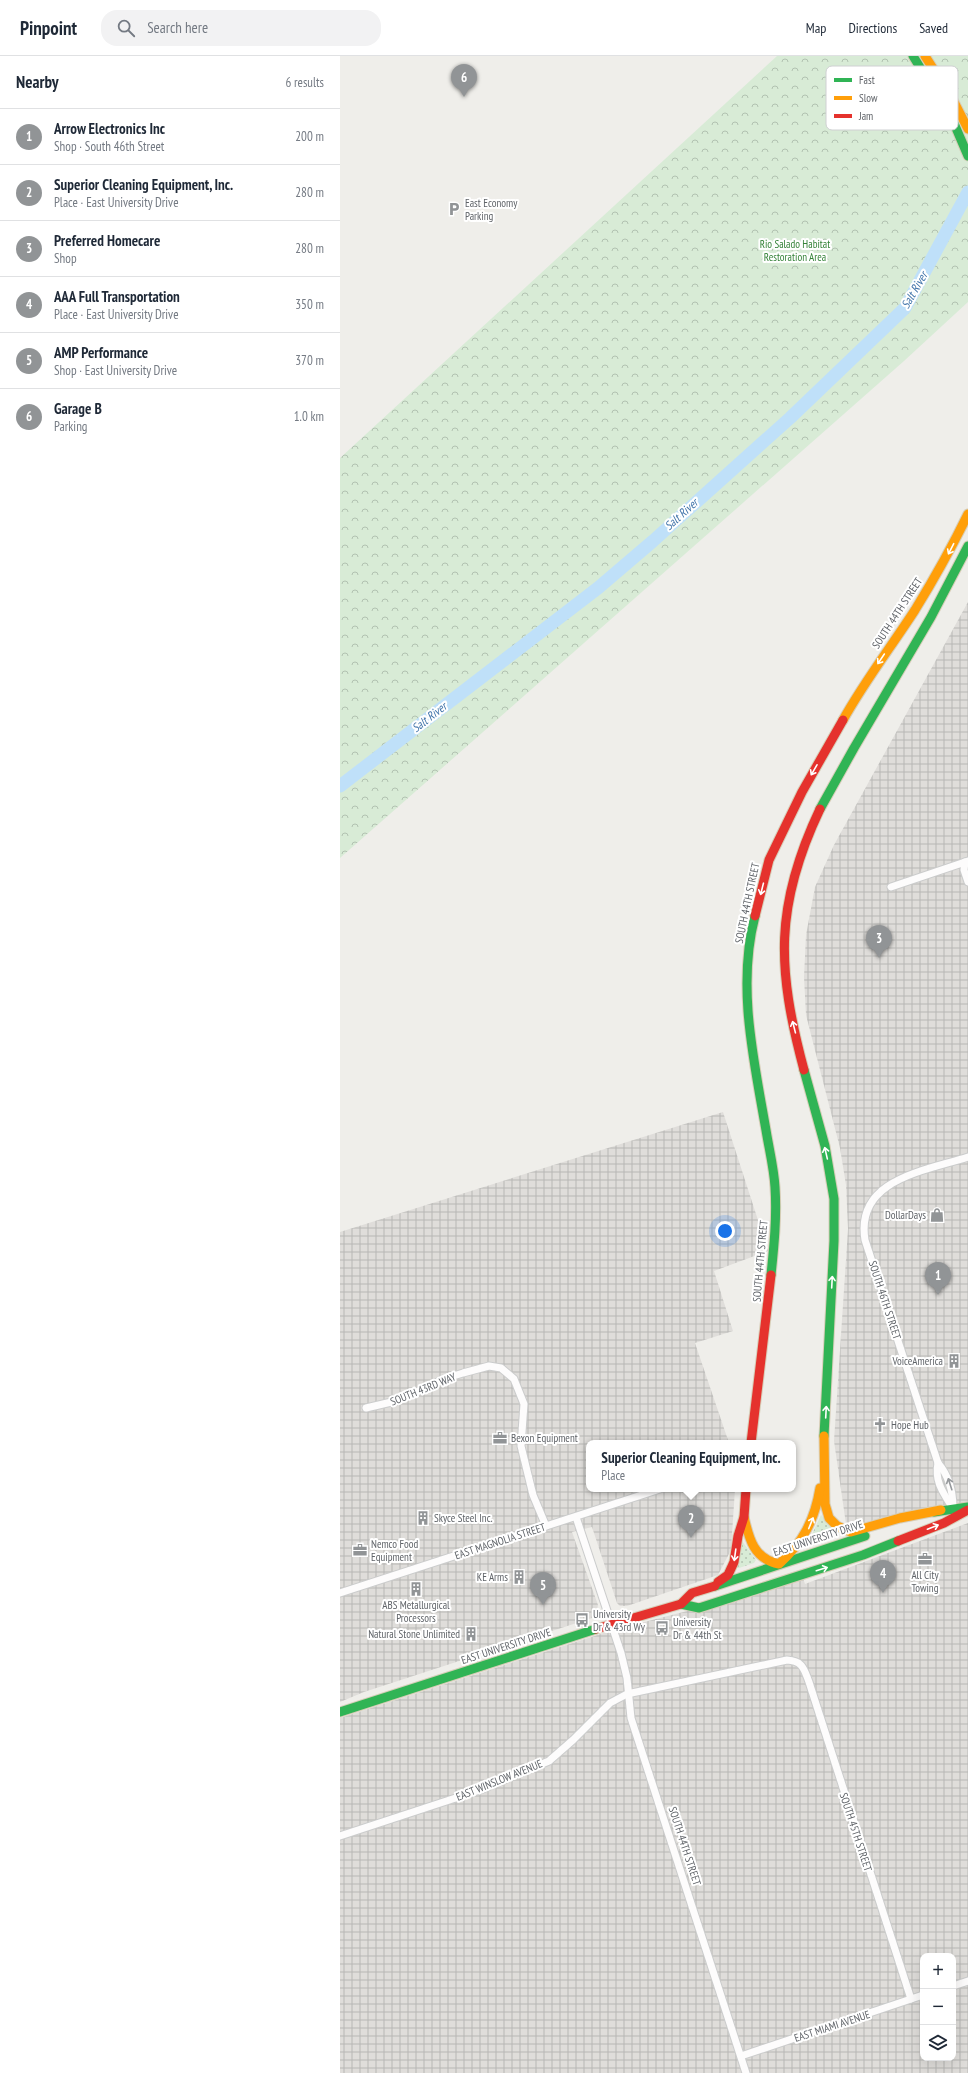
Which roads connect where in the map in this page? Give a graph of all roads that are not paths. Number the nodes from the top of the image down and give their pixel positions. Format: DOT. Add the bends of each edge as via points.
graph roads {
  1 [pos="913,56"];
  2 [pos="925,56"];
  3 [pos="919,66"];
  4 [pos="931,66"];
  5 [pos="958,110"];
  6 [pos="968,129"];
  7 [pos="957,130"];
  8 [pos="968,156"];
  9 [pos="968,514"];
  10 [pos="968,546"];
  11 [pos="967,862"];
  12 [pos="968,882"];
  13 [pos="891,887"];
  14 [pos="968,1157"];
  15 [pos="366,1408"];
  16 [pos="751,1440"];
  17 [pos="824,1451"];
  18 [pos="651,1492"];
  19 [pos="746,1492"];
  20 [pos="968,1507"];
  21 [pos="941,1510"];
  22 [pos="968,1510"];
  23 [pos="955,1512"];
  24 [pos="576,1517"];
  25 [pos="744,1517"];
  26 [pos="546,1526"];
  27 [pos="779,1564"];
  28 [pos="785,1581"];
  29 [pos="709,1588"];
  30 [pos="340,1593"];
  31 [pos="681,1604"];
  32 [pos="611,1624"];
  33 [pos="802,1665"];
  34 [pos="628,1694"];
  35 [pos="340,1712"];
  36 [pos="340,1836"];
  37 [pos="968,1981"];
  38 [pos="956,1985"];
  39 [pos="920,1996"];
  40 [pos="911,1999"];
  41 [pos="741,2056"];
  42 [pos="746,2073"];
  1 -- 3 [label="main road"];
  2 -- 4 [label="main road"];
  5 -- 6 [label="main road"];
  7 -- 8 [label="main road"];
  9 -- 16 [label="main road, SOUTH 44TH STREET, one-way" via="914,611 854,700 802,792 769,860 755,916 748,958 748,1008 775,1186 776,1232"];
  17 -- 10 [label="main road, one-way" via="834,1242 831,1174 790,1009 784,966 786,915 800,856 839,773 946,591"];
  11 -- 12 [label="street" via="964,870"];
  11 -- 13 [label="street"];
  14 -- 23 [label="street, SOUTH 46TH STREET" via="891,1183 877,1194 869,1205 863,1228 938,1463 936,1473 944,1497"];
  15 -- 26 [label="street, SOUTH 43RD WAY" via="400,1400 463,1373 489,1366 501,1368 514,1378 524,1404 522,1446 533,1495"];
  17 -- 21 [label="main road" via="827,1513 833,1523 845,1531 857,1532 900,1518"];
  27 -- 17 [label="main road, one-way" via="793,1551 809,1528 817,1501"];
  18 -- 24 [label="street, EAST MAGNOLIA STREET"];
  19 -- 25 [label="main road"];
  20 -- 23 [label="main road, EAST UNIVERSITY DRIVE"];
  21 -- 23 [label="main road, EAST UNIVERSITY DRIVE"];
  21 -- 27 [label="main road, EAST UNIVERSITY DRIVE"];
  22 -- 23 [label="main road, EAST UNIVERSITY DRIVE"];
  28 -- 23 [label="main road, EAST UNIVERSITY DRIVE, one-way" via="863,1555"];
  24 -- 26 [label="street, EAST MAGNOLIA STREET"];
  24 -- 32 [label="street"];
  25 -- 27 [label="main road" via="753,1548 764,1560"];
  25 -- 29 [label="main road, one-way" via="731,1570"];
  26 -- 30 [label="street, EAST MAGNOLIA STREET"];
  27 -- 28 [label="main road"];
  27 -- 29 [label="main road, EAST UNIVERSITY DRIVE"];
  28 -- 31 [label="main road, EAST UNIVERSITY DRIVE" via="699,1608"];
  29 -- 31 [label="main road, EAST UNIVERSITY DRIVE" via="692,1593"];
  31 -- 32 [label="main road, EAST UNIVERSITY DRIVE"];
  32 -- 34 [label="street, SOUTH 44TH STREET" via="627,1678"];
  32 -- 35 [label="main road, EAST UNIVERSITY DRIVE"];
  33 -- 34 [label="street, EAST WINSLOW AVENUE" via="787,1660"];
  33 -- 40 [label="street, SOUTH 45TH STREET"];
  34 -- 36 [label="street, EAST WINSLOW AVENUE" via="610,1703 550,1760 480,1790"];
  34 -- 41 [label="street, SOUTH 44TH STREET" via="631,1718"];
  37 -- 38 [label="street"];
  39 -- 40 [label="street, EAST MIAMI AVENUE"];
  40 -- 41 [label="street, EAST MIAMI AVENUE"];
  41 -- 42 [label="street, SOUTH 44TH STREET"];
}
